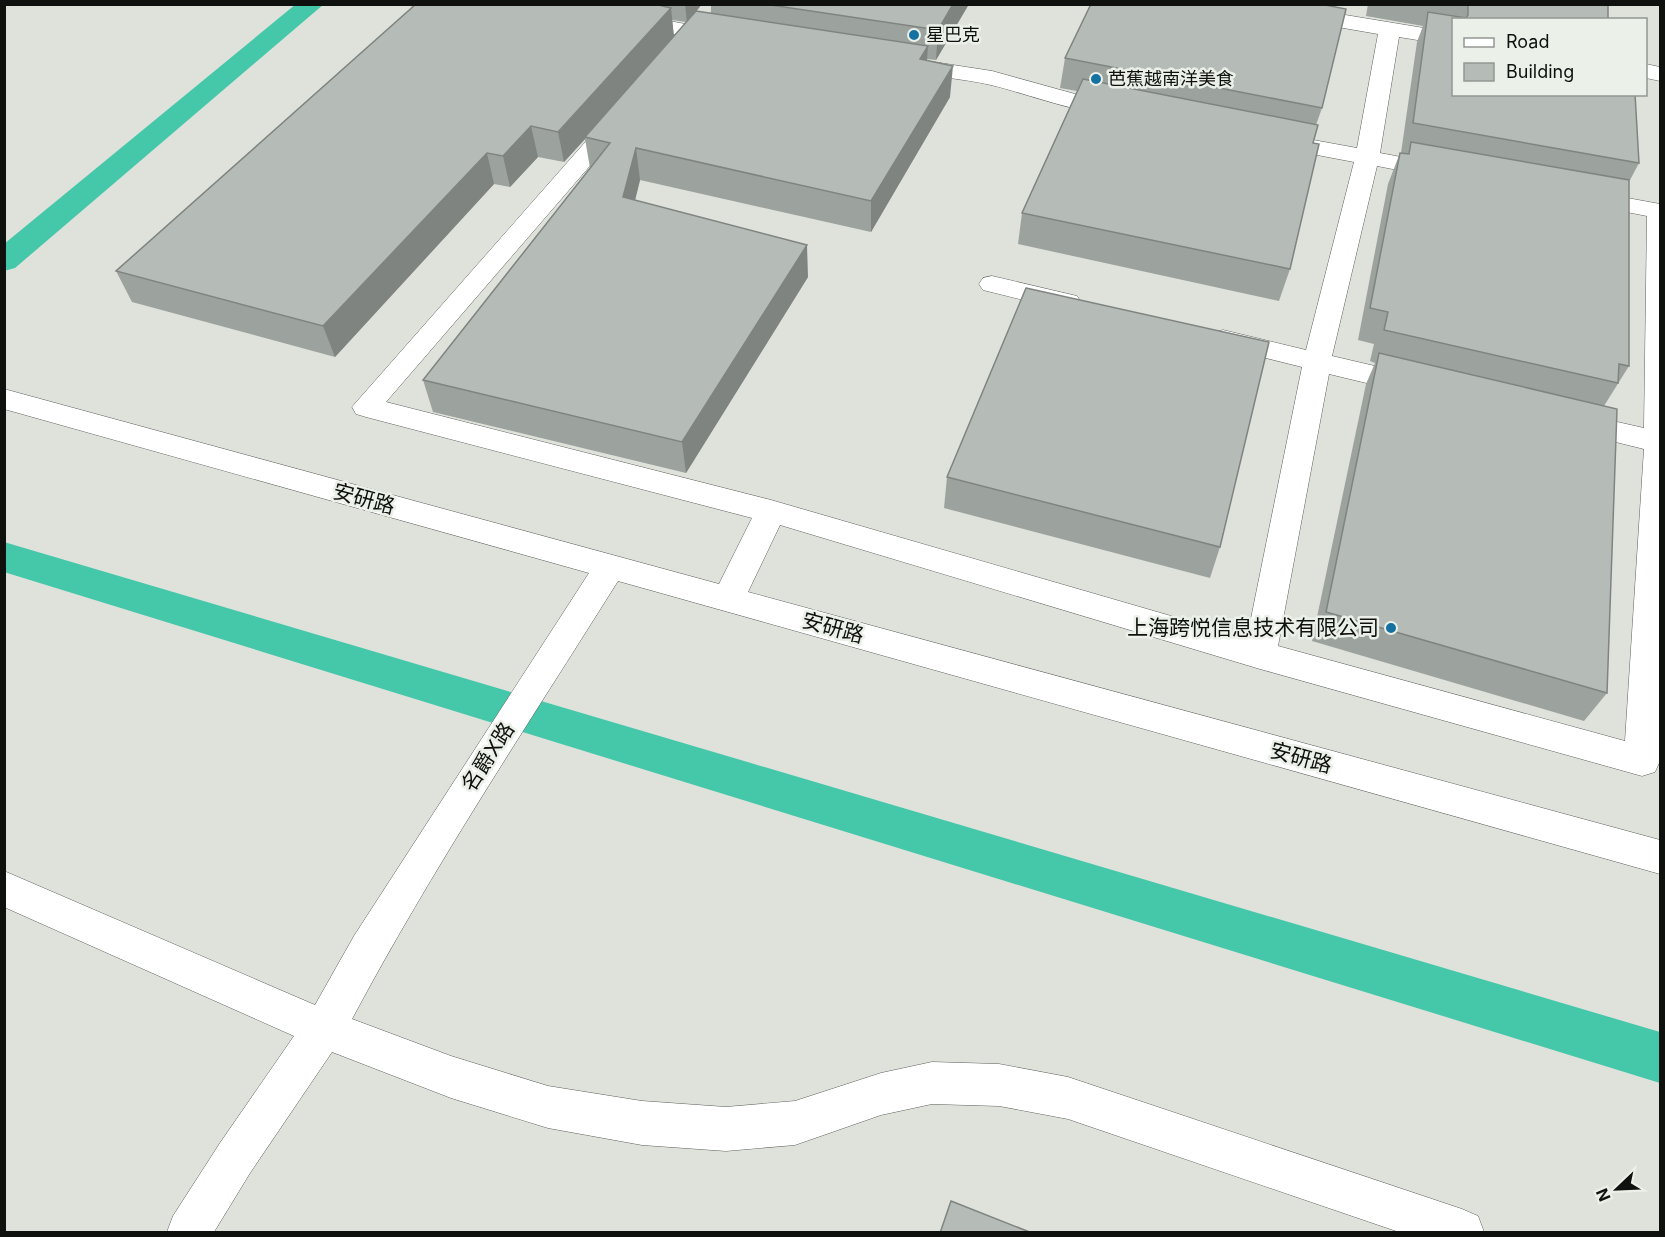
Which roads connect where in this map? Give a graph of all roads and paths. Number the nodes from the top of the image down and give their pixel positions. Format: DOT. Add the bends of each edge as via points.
graph roads {
  1 [pos="540,4"];
  2 [pos="1239,4"];
  3 [pos="711,12"];
  4 [pos="1390,29"];
  5 [pos="739,39"];
  6 [pos="1452,40"];
  7 [pos="686,41"];
  8 [pos="888,62"];
  9 [pos="631,104"];
  10 [pos="1140,114"];
  11 [pos="1253,136"];
  12 [pos="1367,158"];
  13 [pos="1461,175"];
  14 [pos="1566,194"];
  15 [pos="1660,211"];
  16 [pos="992,284"];
  17 [pos="1096,309"];
  18 [pos="1201,334"];
  19 [pos="1317,362"];
  20 [pos="1442,391"];
  21 [pos="4,399"];
  22 [pos="1545,415"];
  23 [pos="1659,442"];
  24 [pos="771,511"];
  25 [pos="610,567"];
  26 [pos="728,599"];
  27 [pos="1260,655"];
  28 [pos="1660,857"];
  29 [pos="4,888"];
  30 [pos="324,1029"];
  31 [pos="189,1233"];
  32 [pos="1462,1233"];
  1 -- 7 [label="street"];
  2 -- 4 [label="street"];
  3 -- 7 [label="street"];
  4 -- 6 [label="street"];
  4 -- 12 [label="street"];
  5 -- 7 [label="street"];
  8 -- 10 [label="street" via="992,78"];
  9 -- 24 [label="street" via="366,407"];
  11 -- 12 [label="street"];
  12 -- 13 [label="street"];
  12 -- 19 [label="street"];
  14 -- 15 [label="street"];
  15 -- 23 [label="street"];
  16 -- 17 [label="street"];
  18 -- 19 [label="street"];
  19 -- 20 [label="street"];
  19 -- 27 [label="street"];
  21 -- 25 [label="street, 安研路"];
  22 -- 23 [label="street"];
  23 -- 27 [label="street" via="1642,761"];
  24 -- 26 [label="street"];
  24 -- 27 [label="street"];
  25 -- 26 [label="street, 安研路"];
  25 -- 30 [label="street, 名爵X路" via="368,949"];
  26 -- 28 [label="street, 安研路"];
  29 -- 30 [label="street"];
  30 -- 31 [label="street, 名爵X路" via="235,1158"];
  30 -- 32 [label="street" via="451,1077 548,1107 642,1123 726,1129 795,1123 881,1094 932,1083 999,1085 1068,1098"];
}
